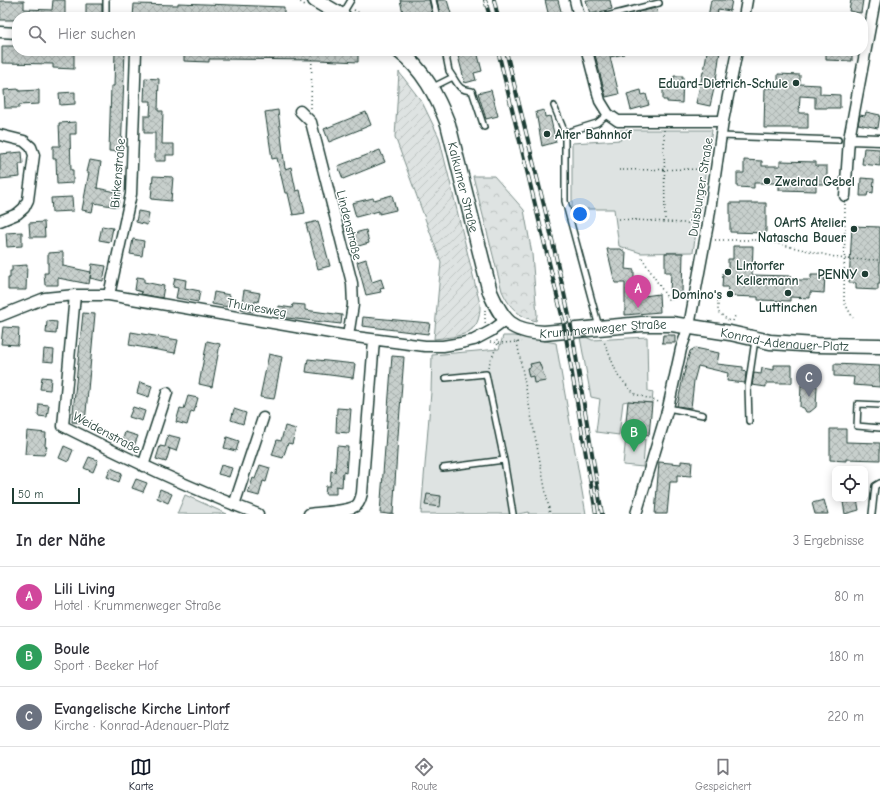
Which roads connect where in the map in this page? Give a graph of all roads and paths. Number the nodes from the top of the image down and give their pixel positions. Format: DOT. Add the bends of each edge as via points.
graph roads {
  1 [pos="106,0"];
  2 [pos="315,0"];
  3 [pos="351,0"];
  4 [pos="433,0"];
  5 [pos="575,0"];
  6 [pos="748,0"];
  7 [pos="875,0"];
  8 [pos="659,3"];
  9 [pos="106,12"];
  10 [pos="336,12"];
  11 [pos="345,12"];
  12 [pos="436,12"];
  13 [pos="578,12"];
  14 [pos="623,12"];
  15 [pos="745,12"];
  16 [pos="0,32"];
  17 [pos="12,32"];
  18 [pos="868,37"];
  19 [pos="136,56"];
  20 [pos="312,56"];
  21 [pos="406,56"];
  22 [pos="446,56"];
  23 [pos="589,56"];
  24 [pos="736,56"];
  25 [pos="865,56"];
  26 [pos="453,77"];
  27 [pos="432,88"];
  28 [pos="554,106"];
  29 [pos="300,111"];
  30 [pos="608,114"];
  31 [pos="664,121"];
  32 [pos="723,121"];
  33 [pos="310,122"];
  34 [pos="484,127"];
  35 [pos="565,133"];
  36 [pos="0,135"];
  37 [pos="721,136"];
  38 [pos="849,139"];
  39 [pos="838,140"];
  40 [pos="880,140"];
  41 [pos="665,169"];
  42 [pos="717,169"];
  43 [pos="619,170"];
  44 [pos="845,196"];
  45 [pos="619,219"];
  46 [pos="0,221"];
  47 [pos="665,222"];
  48 [pos="708,224"];
  49 [pos="706,240"];
  50 [pos="642,258"];
  51 [pos="844,259"];
  52 [pos="880,260"];
  53 [pos="75,295"];
  54 [pos="109,295"];
  55 [pos="696,296"];
  56 [pos="486,308"];
  57 [pos="0,316"];
  58 [pos="735,316"];
  59 [pos="853,318"];
  60 [pos="506,320"];
  61 [pos="689,326"];
  62 [pos="599,328"];
  63 [pos="491,331"];
  64 [pos="517,335"];
  65 [pos="348,336"];
  66 [pos="755,339"];
  67 [pos="374,340"];
  68 [pos="880,346"];
  69 [pos="486,374"];
  70 [pos="446,378"];
  71 [pos="167,393"];
  72 [pos="880,405"];
  73 [pos="668,406"];
  74 [pos="703,415"];
  75 [pos="263,418"];
  76 [pos="749,421"];
  77 [pos="880,428"];
  78 [pos="504,460"];
  79 [pos="143,466"];
  80 [pos="443,468"];
  81 [pos="880,483"];
  82 [pos="234,506"];
  83 [pos="258,514"];
  84 [pos="309,514"];
  85 [pos="513,514"];
  86 [pos="550,514"];
  87 [pos="636,514"];
  88 [pos="872,514"];
  1 -- 9 [label="lane"];
  2 -- 10 [label="main road"];
  3 -- 11 [label="lane"];
  4 -- 12 [label="lane"];
  5 -- 13 [label="street"];
  6 -- 15 [label="street"];
  7 -- 18 [label="street"];
  8 -- 14 [label="lane"];
  16 -- 17 [label="street"];
  19 -- 54 [label="street, Birkenstraße" via="131,194"];
  20 -- 33 [label="path"];
  21 -- 27 [label="main road, Kalkumer Straße"];
  22 -- 26 [label="lane"];
  23 -- 30 [label="street" via="600,100"];
  24 -- 32 [label="street, Duisburger Straße"];
  25 -- 38 [label="street"];
  26 -- 27 [label="lane"];
  26 -- 34 [label="lane" via="464,90 472,91"];
  27 -- 60 [label="main road, Kalkumer Straße" via="448,124 490,292"];
  28 -- 35 [label="lane"];
  29 -- 33 [label="street, Lindenstraße"];
  30 -- 31 [label="street" via="618,121"];
  30 -- 35 [label="lane" via="597,123"];
  31 -- 32 [label="street"];
  31 -- 41 [label="path"];
  32 -- 37 [label="street, Duisburger Straße"];
  33 -- 65 [label="street, Lindenstraße" via="352,283 353,305"];
  35 -- 62 [label="lane" via="565,201"];
  36 -- 46 [label="street" via="24,140 31,147 34,156 28,200 24,208"];
  37 -- 39 [label="lane"];
  37 -- 42 [label="street, Duisburger Straße"];
  38 -- 40 [label="street"];
  38 -- 44 [label="street"];
  41 -- 42 [label="path"];
  41 -- 43 [label="path"];
  41 -- 47 [label="path"];
  42 -- 48 [label="street, Duisburger Straße"];
  44 -- 51 [label="path"];
  45 -- 47 [label="path"];
  47 -- 48 [label="path"];
  48 -- 49 [label="street, Duisburger Straße"];
  49 -- 51 [label="path" via="761,240"];
  49 -- 55 [label="street, Duisburger Straße"];
  50 -- 55 [label="path" via="668,299"];
  51 -- 52 [label="path"];
  51 -- 59 [label="path" via="844,302"];
  53 -- 54 [label="street, Thunesweg"];
  53 -- 57 [label="street, Thunesweg" via="45,298"];
  53 -- 79 [label="street, Weidenstraße" via="63,426"];
  54 -- 65 [label="street, Thunesweg"];
  55 -- 58 [label="path" via="718,298 718,312 732,323"];
  55 -- 61 [label="street, Duisburger Straße"];
  56 -- 63 [label="path" via="485,322"];
  60 -- 63 [label="street, Thunesweg"];
  60 -- 64 [label="main road, Kalkumer Straße"];
  61 -- 62 [label="main road, Krummenweger Straße" via="642,324"];
  61 -- 66 [label="main road, Konrad-Adenauer-Platz"];
  61 -- 73 [label="street, Duisburger Straße"];
  62 -- 64 [label="main road, Krummenweger Straße"];
  62 -- 73 [label="path" via="618,376 635,394"];
  63 -- 67 [label="street, Thunesweg" via="474,340 443,346"];
  64 -- 69 [label="path" via="498,343"];
  64 -- 86 [label="path"];
  65 -- 67 [label="street, Thunesweg"];
  66 -- 68 [label="main road, Konrad-Adenauer-Platz" via="816,345"];
  66 -- 76 [label="lane" via="748,387"];
  67 -- 84 [label="street" via="361,500 350,509"];
  69 -- 70 [label="lane"];
  69 -- 78 [label="lane"];
  71 -- 79 [label="street"];
  72 -- 77 [label="lane" via="858,404 857,426"];
  73 -- 74 [label="lane"];
  73 -- 87 [label="street, Duisburger Straße"];
  75 -- 82 [label="street"];
  78 -- 80 [label="lane"];
  78 -- 85 [label="lane"];
  79 -- 82 [label="street, Weidenstraße"];
  81 -- 88 [label="lane" via="875,486"];
  82 -- 83 [label="street, Weidenstraße"];
}
